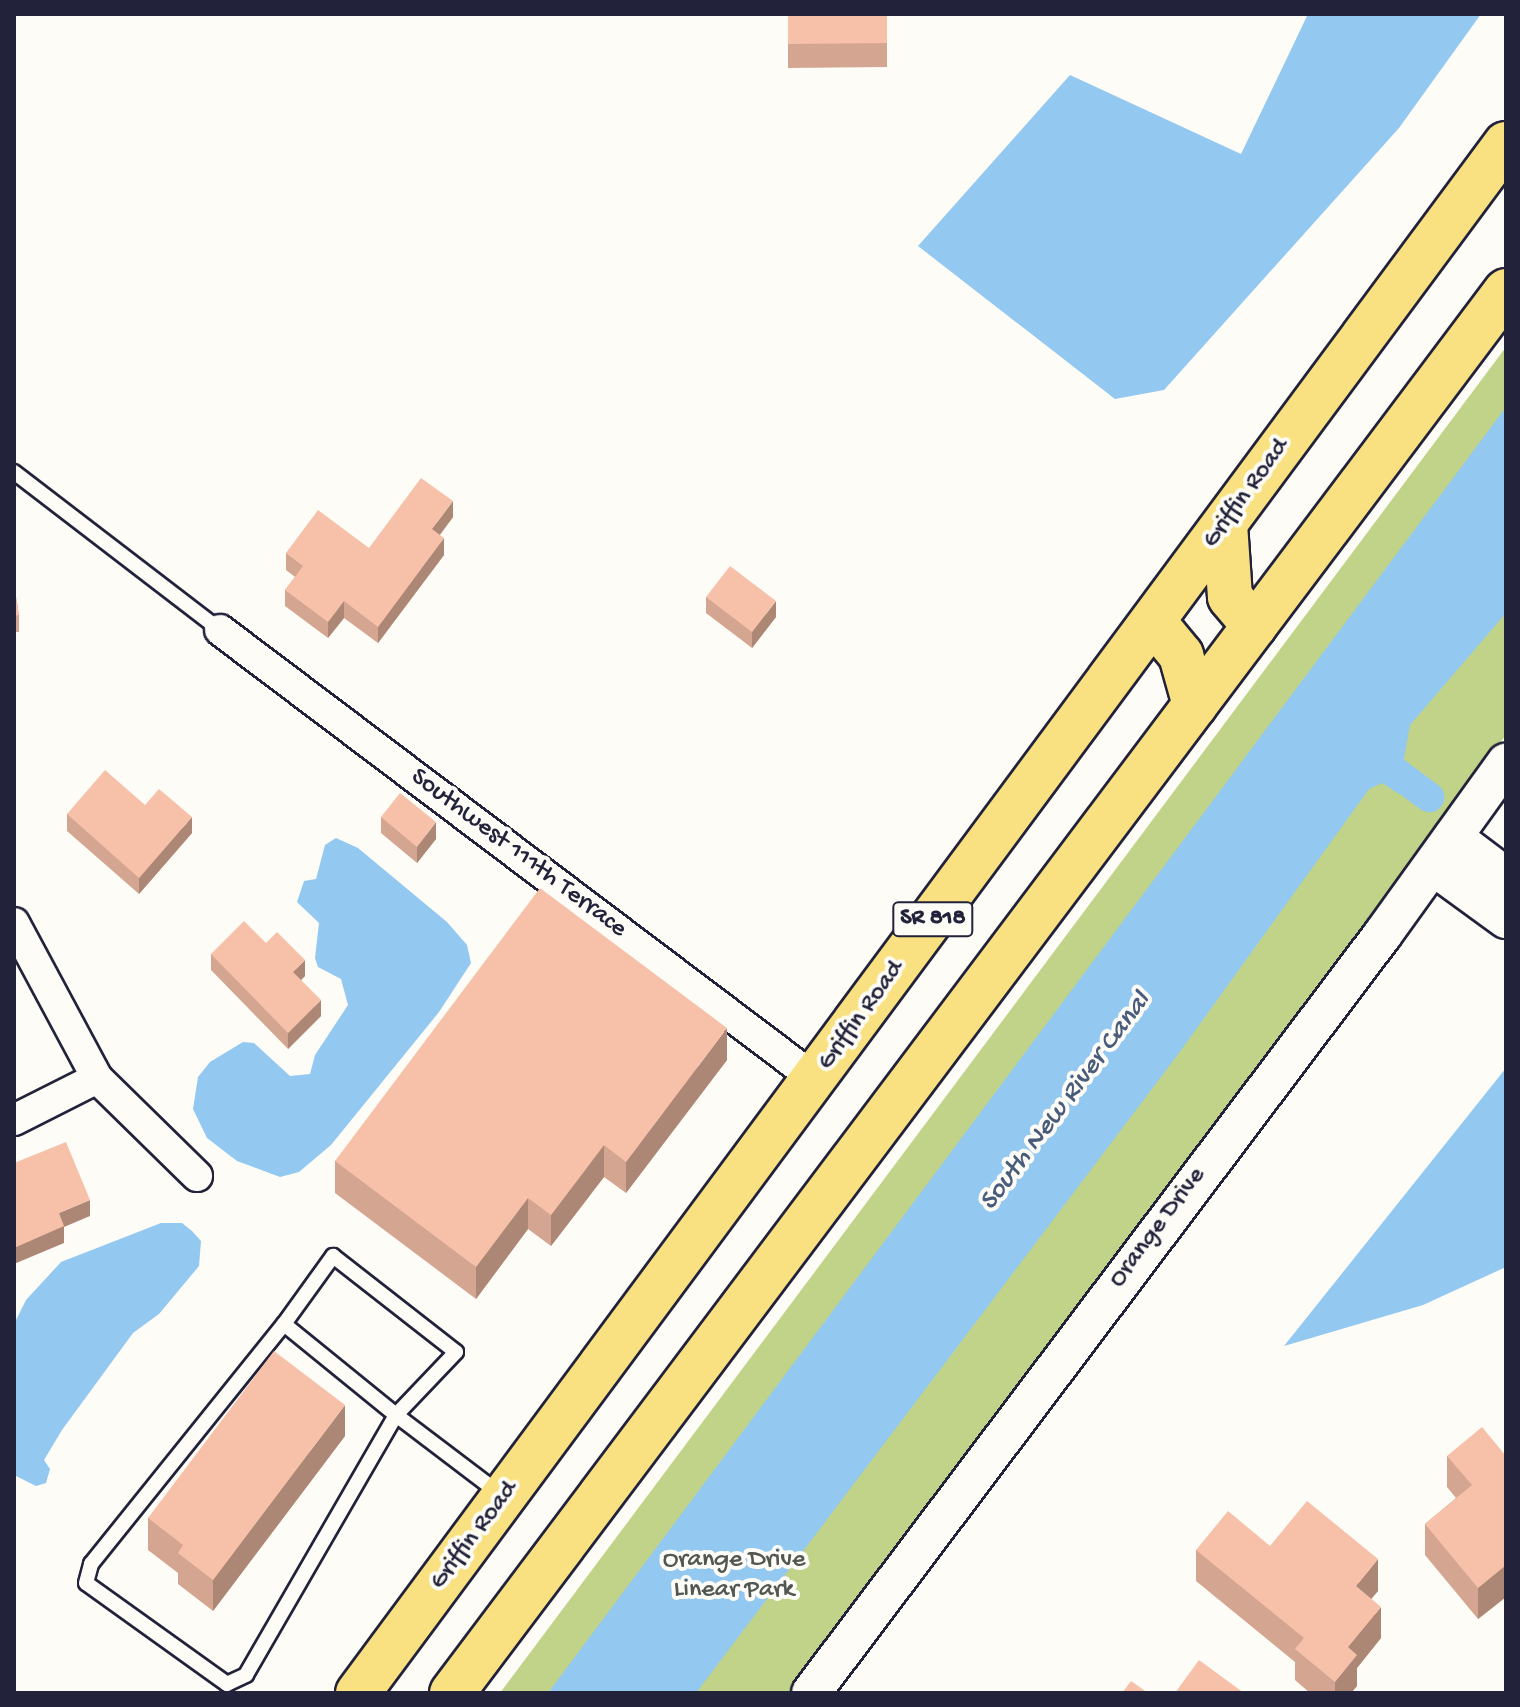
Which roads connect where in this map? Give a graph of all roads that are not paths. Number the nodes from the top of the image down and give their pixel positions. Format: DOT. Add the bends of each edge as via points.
graph roads {
  1 [pos="1506,144"];
  2 [pos="1506,291"];
  3 [pos="14,472"];
  4 [pos="1225,524"];
  5 [pos="1153,621"];
  6 [pos="1254,626"];
  7 [pos="220,630"];
  8 [pos="1195,705"];
  9 [pos="1506,763"];
  10 [pos="1443,852"];
  11 [pos="1506,877"];
  12 [pos="1506,919"];
  13 [pos="14,923"];
  14 [pos="97,1078"];
  15 [pos="815,1079"];
  16 [pos="14,1120"];
  17 [pos="197,1176"];
  18 [pos="284,1324"];
  19 [pos="396,1415"];
  20 [pos="504,1497"];
  21 [pos="358,1693"];
  22 [pos="452,1693"];
  23 [pos="811,1693"];
  1 -- 4 [label="main road, Griffin Road / SR 818"];
  2 -- 6 [label="main road, SR 818"];
  3 -- 7 [label="lane"];
  4 -- 5 [label="main road, Griffin Road / SR 818"];
  4 -- 6 [label="main road" via="1230,597"];
  5 -- 8 [label="main road" via="1181,655"];
  5 -- 15 [label="main road, Griffin Road / SR 818"];
  6 -- 8 [label="main road, SR 818"];
  7 -- 15 [label="street, Southwest 111th Terrace"];
  8 -- 22 [label="main road, SR 818"];
  9 -- 10 [label="street, Orange Drive"];
  10 -- 11 [label="street"];
  10 -- 12 [label="street"];
  10 -- 23 [label="street, Orange Drive"];
  13 -- 14 [label="street"];
  14 -- 16 [label="street"];
  14 -- 17 [label="street"];
  15 -- 20 [label="main road, Griffin Road / SR 818"];
  18 -- 19 [label="lane"];
  18 -- 19 [label="lane" via="333,1256 456,1352"];
  18 -- 19 [label="lane" via="91,1564 86,1583 227,1684 246,1675"];
  19 -- 20 [label="lane"];
  20 -- 21 [label="main road, Griffin Road / SR 818"];
}
